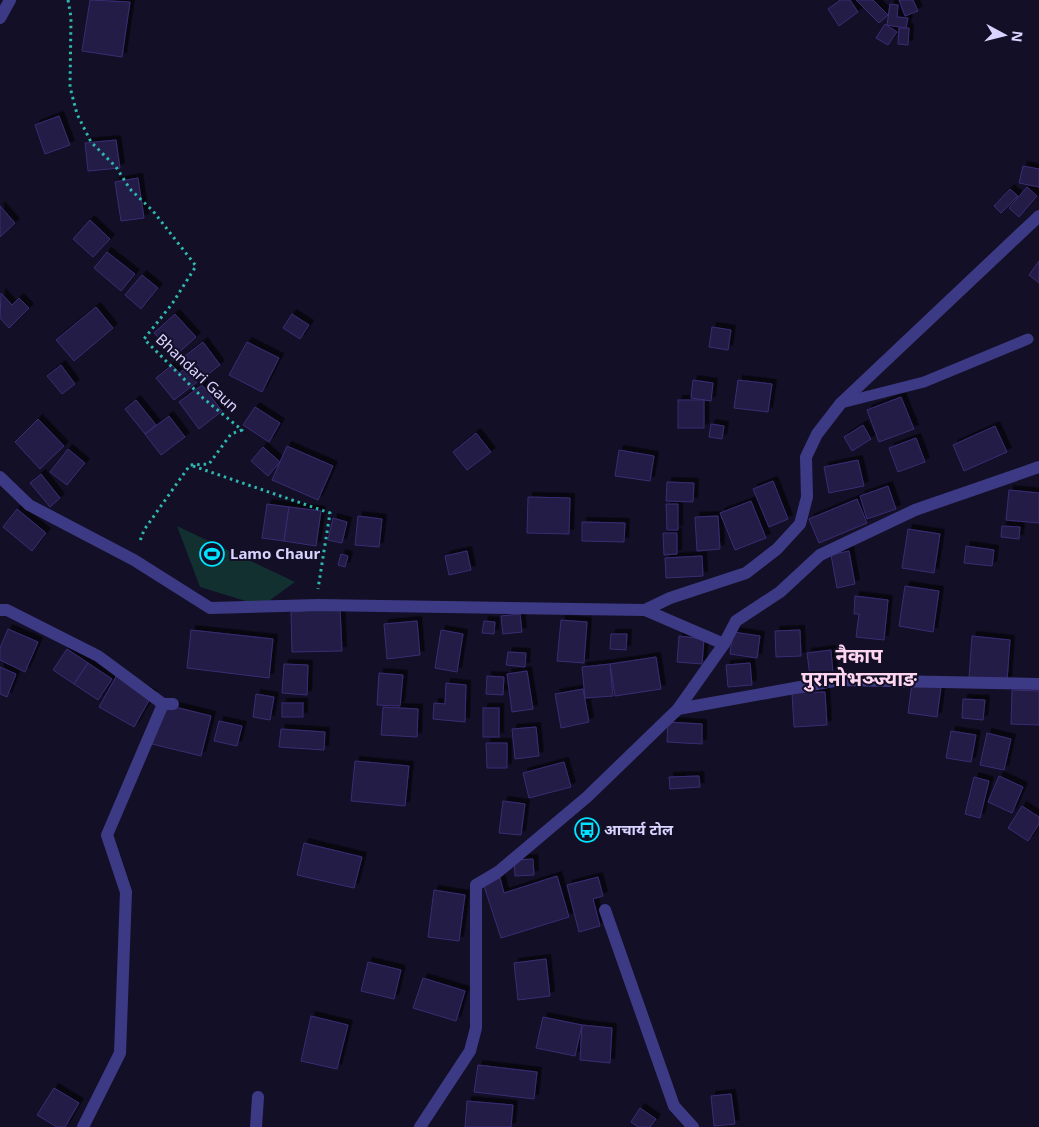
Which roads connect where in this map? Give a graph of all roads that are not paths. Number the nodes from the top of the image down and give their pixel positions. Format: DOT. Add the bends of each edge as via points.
graph roads {
  1 [pos="10,0"];
  2 [pos="0,18"];
  3 [pos="1039,216"];
  4 [pos="1028,339"];
  5 [pos="841,403"];
  6 [pos="1039,467"];
  7 [pos="0,477"];
  8 [pos="0,610"];
  9 [pos="645,610"];
  10 [pos="724,644"];
  11 [pos="1039,684"];
  12 [pos="678,709"];
  13 [pos="605,910"];
  14 [pos="258,1097"];
  15 [pos="84,1127"];
  16 [pos="256,1127"];
  17 [pos="420,1127"];
  18 [pos="692,1127"];
  1 -- 2 [label="street"];
  3 -- 5 [label="street"];
  4 -- 5 [label="lane" via="924,382"];
  5 -- 9 [label="street" via="817,434 806,457 807,497 800,524 746,573 670,598"];
  6 -- 10 [label="street" via="915,510 820,555 780,592 736,622"];
  7 -- 9 [label="street" via="29,504 134,560 210,608 318,605"];
  8 -- 15 [label="street" via="7,610 98,656 168,704 107,835 126,892 120,1053"];
  9 -- 10 [label="street"];
  10 -- 12 [label="street"];
  11 -- 12 [label="street" via="839,680"];
  12 -- 17 [label="street" via="587,797 498,872 476,885 476,1028 470,1051"];
  13 -- 18 [label="street" via="674,1106"];
  14 -- 16 [label="street"];
}
